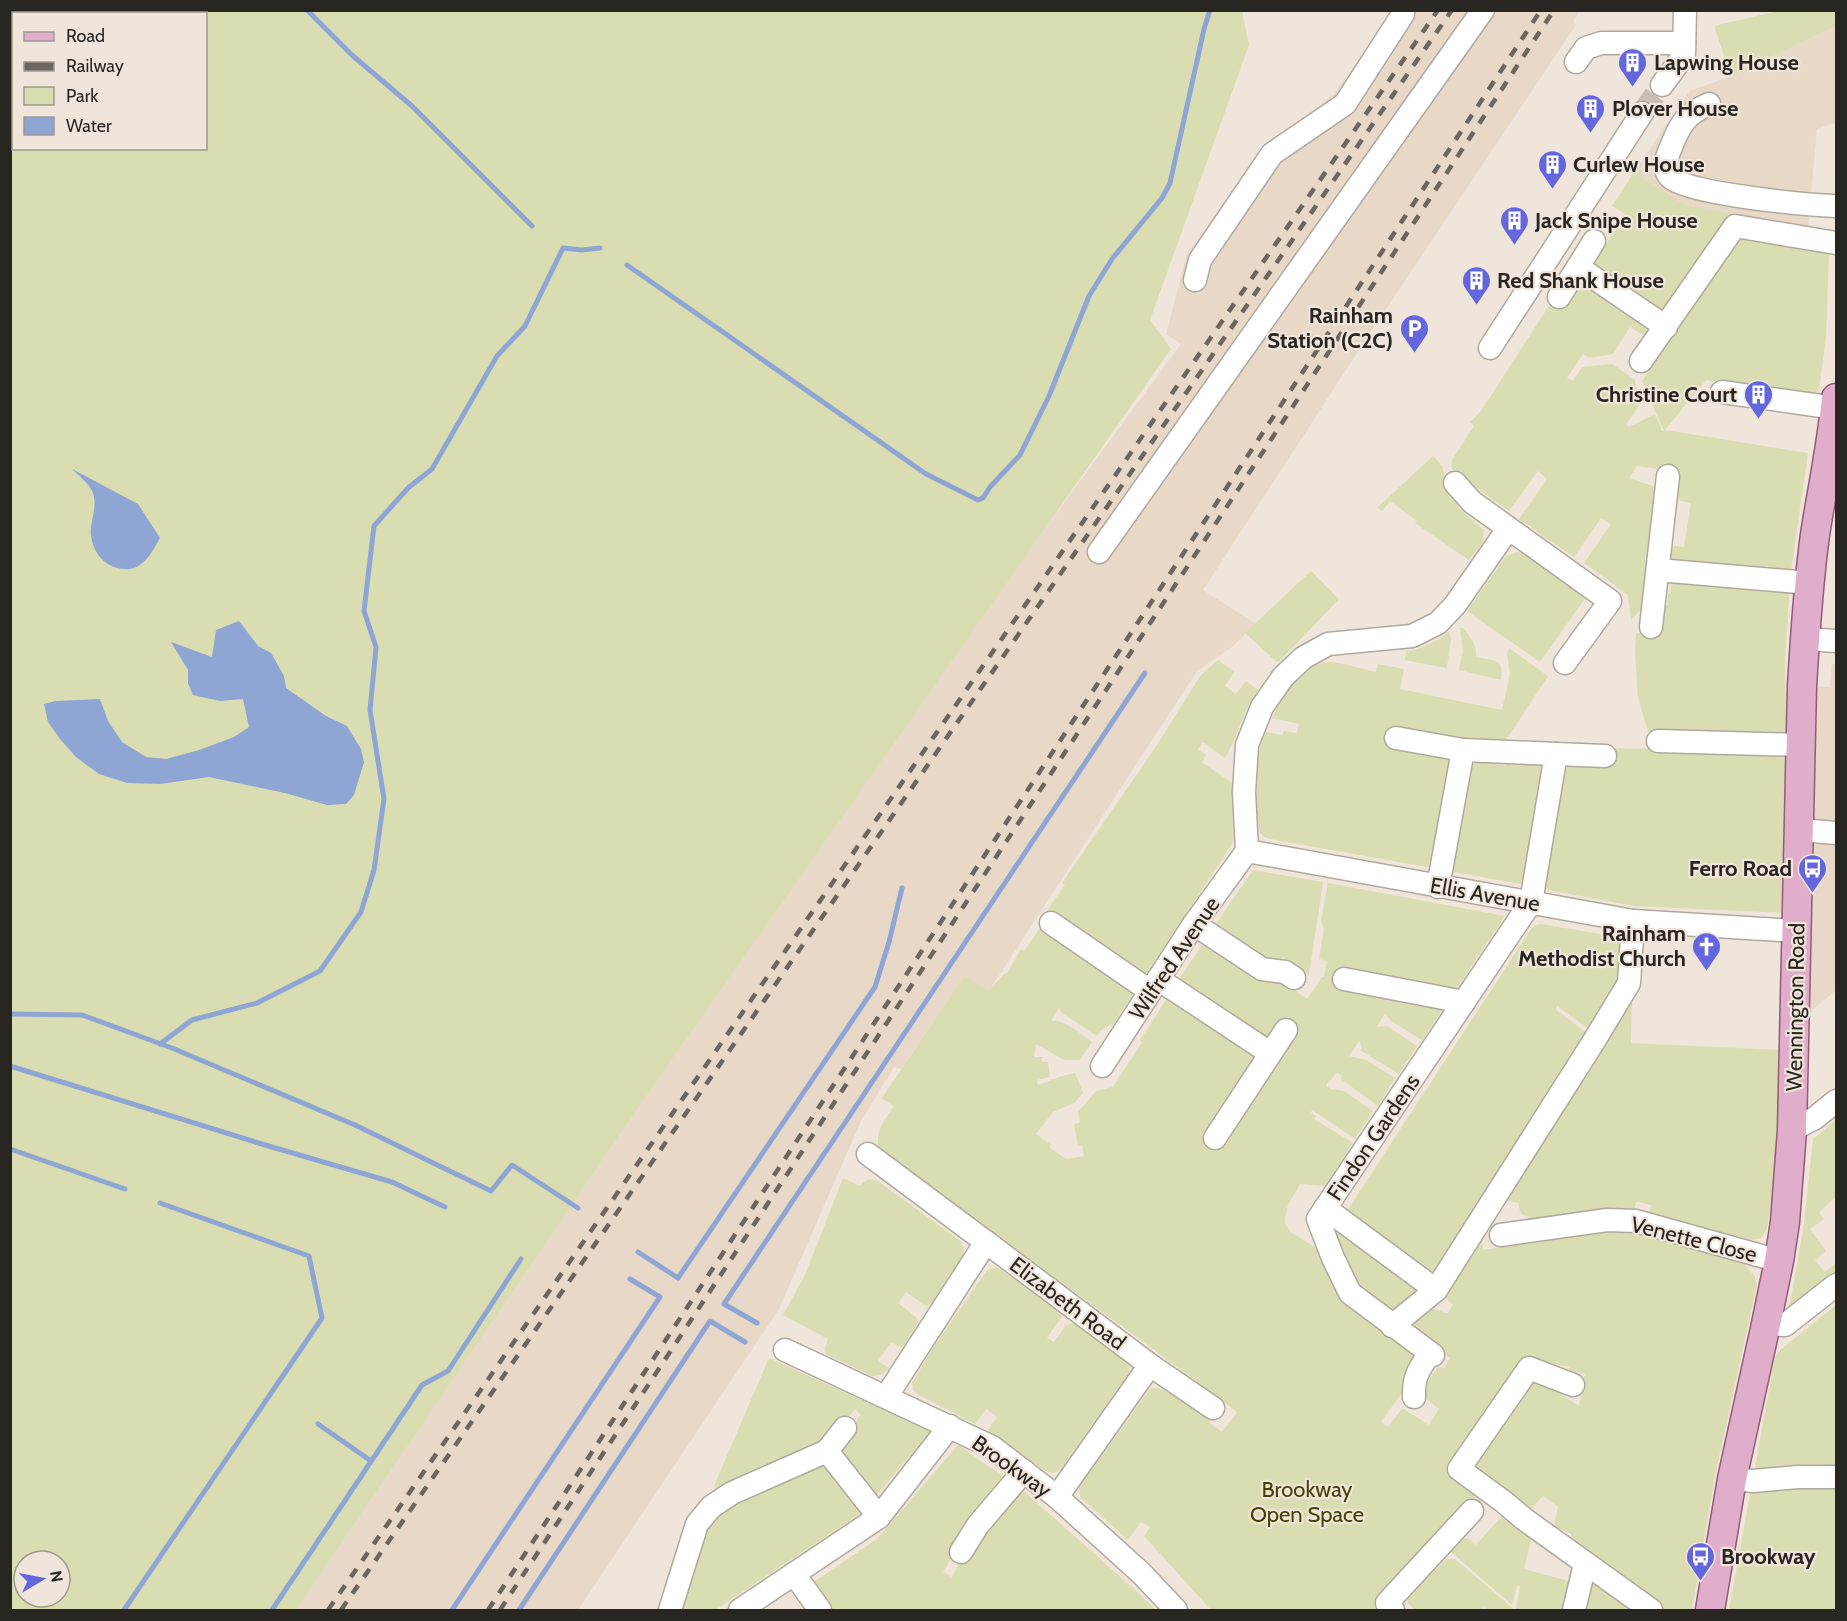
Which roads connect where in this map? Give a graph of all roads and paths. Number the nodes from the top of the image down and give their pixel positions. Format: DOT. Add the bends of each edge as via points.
graph roads {
  1 [pos="1403,10"];
  2 [pos="1483,10"];
  3 [pos="1685,10"];
  4 [pos="1684,44"];
  5 [pos="1576,62"];
  6 [pos="1662,85"];
  7 [pos="1709,104"];
  8 [pos="1642,114"];
  9 [pos="1836,206"];
  10 [pos="1594,242"];
  11 [pos="1836,243"];
  12 [pos="1578,267"];
  13 [pos="1195,280"];
  14 [pos="1559,297"];
  15 [pos="1666,327"];
  16 [pos="1490,348"];
  17 [pos="1641,361"];
  18 [pos="1722,392"];
  19 [pos="1836,403"];
  20 [pos="1668,476"];
  21 [pos="1455,483"];
  22 [pos="1508,529"];
  23 [pos="1100,552"];
  24 [pos="1658,570"];
  25 [pos="1809,583"];
  26 [pos="1651,627"];
  27 [pos="1805,639"];
  28 [pos="1836,641"];
  29 [pos="1565,663"];
  30 [pos="1396,738"];
  31 [pos="1658,741"];
  32 [pos="1801,745"];
  33 [pos="1462,750"];
  34 [pos="1556,754"];
  35 [pos="1605,756"];
  36 [pos="1800,830"];
  37 [pos="1836,833"];
  38 [pos="1247,851"];
  39 [pos="1438,886"];
  40 [pos="1531,902"];
  41 [pos="1633,921"];
  42 [pos="1051,923"];
  43 [pos="1194,924"];
  44 [pos="1797,931"];
  45 [pos="1294,978"];
  46 [pos="1344,979"];
  47 [pos="1154,985"];
  48 [pos="1464,1002"];
  49 [pos="1286,1030"];
  50 [pos="1270,1053"];
  51 [pos="1102,1066"];
  52 [pos="1836,1101"];
  53 [pos="1792,1130"];
  54 [pos="1215,1138"];
  55 [pos="868,1154"];
  56 [pos="1325,1208"];
  57 [pos="1501,1235"];
  58 [pos="986,1242"];
  59 [pos="1779,1261"];
  60 [pos="1836,1285"];
  61 [pos="1436,1290"];
  62 [pos="1766,1324"];
  63 [pos="1392,1326"];
  64 [pos="785,1350"];
  65 [pos="1150,1365"];
  66 [pos="1573,1385"];
  67 [pos="886,1397"];
  68 [pos="1414,1397"];
  69 [pos="1213,1408"];
  70 [pos="950,1426"];
  71 [pos="845,1428"];
  72 [pos="827,1451"];
  73 [pos="1024,1471"];
  74 [pos="1836,1477"];
  75 [pos="1732,1479"];
  76 [pos="1057,1497"];
  77 [pos="1472,1511"];
  78 [pos="879,1517"];
  79 [pos="961,1552"];
  80 [pos="1585,1564"];
  81 [pos="794,1574"];
  82 [pos="670,1611"];
  83 [pos="740,1611"];
  84 [pos="820,1611"];
  85 [pos="1176,1611"];
  86 [pos="1393,1611"];
  87 [pos="1574,1611"];
  88 [pos="1651,1611"];
  89 [pos="1710,1611"];
  1 -- 13 [label="street" via="1345,104 1272,154 1200,260"];
  2 -- 23 [label="street"];
  3 -- 4 [label="street"];
  4 -- 5 [label="street" via="1600,43 1586,48"];
  4 -- 6 [label="street" via="1684,55"];
  7 -- 9 [label="street" via="1684,120 1677,131 1666,159 1670,177 1741,197"];
  8 -- 16 [label="street"];
  10 -- 12 [label="street"];
  11 -- 15 [label="street" via="1736,226"];
  12 -- 14 [label="street"];
  12 -- 15 [label="street"];
  15 -- 17 [label="street"];
  18 -- 19 [label="street"];
  19 -- 25 [label="main road, Wennington Road"];
  20 -- 24 [label="street"];
  21 -- 22 [label="street"];
  22 -- 29 [label="street" via="1610,600"];
  22 -- 38 [label="street" via="1438,623 1412,636 1328,644 1303,658 1282,677 1262,706 1247,745"];
  24 -- 25 [label="street"];
  24 -- 26 [label="street"];
  25 -- 27 [label="main road, Wennington Road"];
  27 -- 28 [label="street"];
  27 -- 32 [label="main road, Wennington Road"];
  30 -- 33 [label="street"];
  31 -- 32 [label="street"];
  32 -- 36 [label="main road, Wennington Road"];
  33 -- 34 [label="street"];
  33 -- 39 [label="street"];
  34 -- 35 [label="street"];
  34 -- 40 [label="street"];
  36 -- 37 [label="street"];
  36 -- 44 [label="main road, Wennington Road"];
  38 -- 39 [label="street, Ellis Avenue"];
  38 -- 43 [label="street, Wilfred Avenue"];
  39 -- 40 [label="street, Ellis Avenue"];
  40 -- 41 [label="street, Ellis Avenue"];
  40 -- 48 [label="street, Findon Gardens"];
  41 -- 44 [label="street, Ellis Avenue"];
  41 -- 61 [label="street" via="1629,983"];
  42 -- 47 [label="street"];
  43 -- 45 [label="street" via="1262,969 1285,972"];
  43 -- 47 [label="street, Wilfred Avenue"];
  44 -- 53 [label="main road, Wennington Road"];
  46 -- 48 [label="street"];
  47 -- 50 [label="street"];
  47 -- 51 [label="street, Wilfred Avenue"];
  48 -- 56 [label="street, Findon Gardens"];
  49 -- 50 [label="street"];
  50 -- 54 [label="street"];
  52 -- 53 [label="street"];
  53 -- 59 [label="main road, Wennington Road"];
  55 -- 58 [label="street, Elizabeth Road"];
  56 -- 61 [label="street"];
  56 -- 63 [label="street, Findon Gardens" via="1318,1219 1350,1293"];
  57 -- 59 [label="street, Venette Close" via="1607,1220 1635,1221"];
  58 -- 65 [label="street, Elizabeth Road"];
  58 -- 67 [label="street, Elizabeth Road"];
  59 -- 62 [label="main road, Wennington Road"];
  60 -- 62 [label="street" via="1785,1325"];
  61 -- 63 [label="street"];
  62 -- 75 [label="main road, Wennington Road"];
  63 -- 68 [label="street, Findon Gardens" via="1432,1354 1416,1374"];
  64 -- 67 [label="street, Brookway"];
  65 -- 69 [label="street, Elizabeth Road"];
  65 -- 76 [label="street"];
  66 -- 80 [label="street" via="1530,1368 1459,1469"];
  67 -- 70 [label="street, Brookway"];
  70 -- 73 [label="street, Brookway" via="992,1447"];
  70 -- 78 [label="street"];
  71 -- 72 [label="street"];
  72 -- 78 [label="street"];
  72 -- 82 [label="street" via="732,1493 705,1513 697,1524"];
  73 -- 76 [label="street, Brookway"];
  73 -- 79 [label="street" via="978,1525"];
  74 -- 75 [label="street"];
  75 -- 89 [label="main road, Wennington Road"];
  76 -- 85 [label="street, Brookway" via="1141,1573"];
  77 -- 86 [label="street" via="1387,1603"];
  78 -- 81 [label="street"];
  80 -- 87 [label="street"];
  80 -- 88 [label="street"];
  81 -- 83 [label="street"];
  81 -- 84 [label="street"];
}
